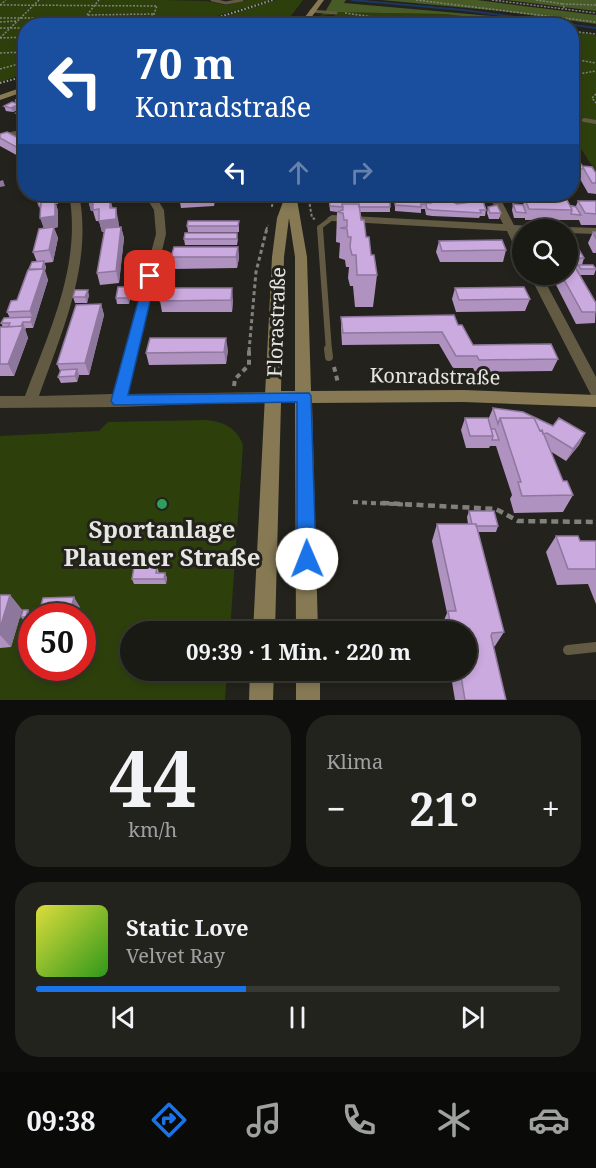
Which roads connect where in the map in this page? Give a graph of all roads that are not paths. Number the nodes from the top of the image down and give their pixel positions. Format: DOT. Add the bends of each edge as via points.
graph roads {
  1 [pos="212,0"];
  2 [pos="242,0"];
  3 [pos="321,0"];
  4 [pos="311,10"];
  5 [pos="336,13"];
  6 [pos="306,18"];
  7 [pos="18,91"];
  8 [pos="0,98"];
  9 [pos="584,120"];
  10 [pos="596,122"];
  11 [pos="18,133"];
  12 [pos="0,137"];
  13 [pos="75,201"];
  14 [pos="153,201"];
  15 [pos="289,201"];
  16 [pos="292,201"];
  17 [pos="496,201"];
  18 [pos="328,220"];
  19 [pos="510,228"];
  20 [pos="578,230"];
  21 [pos="596,231"];
  22 [pos="512,232"];
  23 [pos="541,285"];
  24 [pos="329,357"];
  25 [pos="596,392"];
  26 [pos="304,396"];
  27 [pos="274,397"];
  28 [pos="30,401"];
  29 [pos="119,401"];
  30 [pos="596,401"];
  31 [pos="0,402"];
  32 [pos="264,621"];
  33 [pos="307,621"];
  34 [pos="596,647"];
  35 [pos="568,650"];
  36 [pos="262,681"];
  37 [pos="308,681"];
  38 [pos="261,700"];
  39 [pos="308,700"];
  1 -- 2 [label="lane"];
  3 -- 4 [label="main road"];
  4 -- 5 [label="lane"];
  4 -- 6 [label="main road"];
  7 -- 8 [label="main road"];
  9 -- 10 [label="lane"];
  11 -- 12 [label="street"];
  13 -- 28 [label="street" via="78,225 75,255 63,312"];
  14 -- 29 [label="street" via="159,210 161,234"];
  15 -- 27 [label="main road, Florastraße" via="278,257"];
  16 -- 26 [label="main road, Florastraße" via="301,257"];
  17 -- 19 [label="street"];
  18 -- 19 [label="street"];
  18 -- 24 [label="lane" via="320,227"];
  19 -- 22 [label="street"];
  20 -- 21 [label="street"];
  23 -- 25 [label="street"];
  26 -- 27 [label="main road, Konradstraße"];
  26 -- 30 [label="main road, Konradstraße"];
  26 -- 33 [label="main road, Florastraße"];
  27 -- 29 [label="street"];
  27 -- 32 [label="main road, Florastraße"];
  28 -- 29 [label="street"];
  28 -- 31 [label="street"];
  34 -- 35 [label="lane"];
  36 -- 38 [label="main road"];
  37 -- 39 [label="main road"];
}
